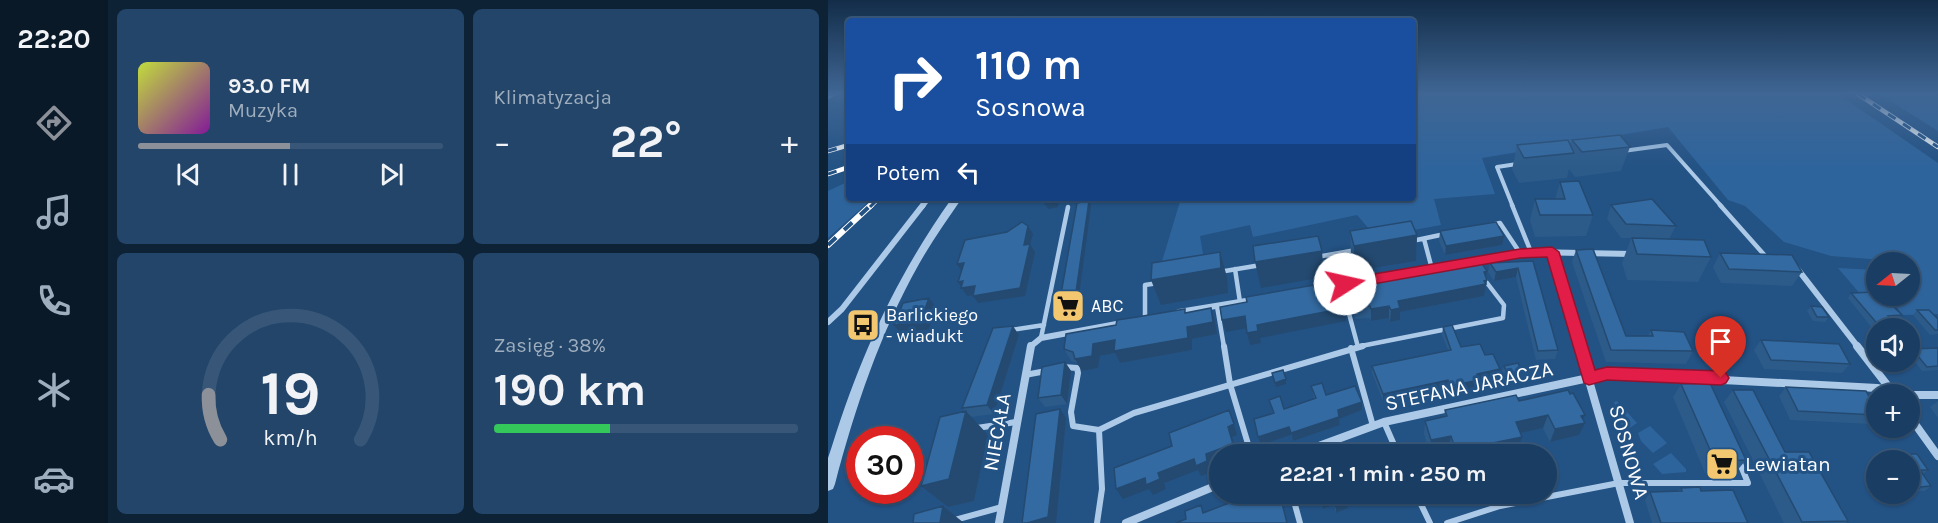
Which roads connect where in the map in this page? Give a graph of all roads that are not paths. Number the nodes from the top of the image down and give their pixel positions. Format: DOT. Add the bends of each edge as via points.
graph roads {
  1 [pos="1621,151"];
  2 [pos="1519,164"];
  3 [pos="927,201"];
  4 [pos="955,201"];
  5 [pos="1068,207"];
  6 [pos="1489,225"];
  7 [pos="1456,232"];
  8 [pos="1424,239"];
  9 [pos="1402,242"];
  10 [pos="1358,250"];
  11 [pos="1531,252"];
  12 [pos="1552,252"];
  13 [pos="1520,253"];
  14 [pos="1336,254"];
  15 [pos="1636,254"];
  16 [pos="1314,257"];
  17 [pos="1789,257"];
  18 [pos="1757,258"];
  19 [pos="1767,258"];
  20 [pos="1778,258"];
  21 [pos="1475,260"];
  22 [pos="1269,264"];
  23 [pos="1235,269"];
  24 [pos="1432,269"];
  25 [pos="1422,270"];
  26 [pos="1212,273"];
  27 [pos="1389,276"];
  28 [pos="1167,281"];
  29 [pos="1343,284"];
  30 [pos="1296,292"];
  31 [pos="1263,298"];
  32 [pos="1240,302"];
  33 [pos="1217,306"];
  34 [pos="1176,313"];
  35 [pos="1155,317"];
  36 [pos="1145,319"];
  37 [pos="1135,321"];
  38 [pos="828,322"];
  39 [pos="1126,322"];
  40 [pos="1044,325"];
  41 [pos="1006,330"];
  42 [pos="1041,338"];
  43 [pos="1359,347"];
  44 [pos="1351,348"];
  45 [pos="1024,375"];
  46 [pos="1701,377"];
  47 [pos="1589,378"];
  48 [pos="1230,384"];
  49 [pos="1886,384"];
  50 [pos="1706,387"];
  51 [pos="1866,387"];
  52 [pos="1920,395"];
  53 [pos="1938,395"];
  54 [pos="1016,422"];
  55 [pos="1384,422"];
  56 [pos="1373,426"];
  57 [pos="971,429"];
  58 [pos="1099,430"];
  59 [pos="1920,431"];
  60 [pos="1248,444"];
  61 [pos="1324,444"];
  62 [pos="1394,444"];
  63 [pos="1734,451"];
  64 [pos="1938,456"];
  65 [pos="1618,483"];
  66 [pos="828,484"];
  67 [pos="1209,489"];
  68 [pos="1295,504"];
  69 [pos="1421,504"];
  70 [pos="1002,507"];
  71 [pos="940,511"];
  72 [pos="1141,520"];
  73 [pos="937,523"];
  74 [pos="944,523"];
  75 [pos="999,523"];
  76 [pos="1097,523"];
  77 [pos="1126,523"];
  78 [pos="1300,523"];
  79 [pos="1430,523"];
  80 [pos="1447,523"];
  81 [pos="1630,523"];
  1 -- 19 [label="lane" via="1667,145"];
  2 -- 11 [label="lane" via="1497,167"];
  3 -- 38 [label="street"];
  4 -- 66 [label="street" via="924,245 876,335 845,419"];
  5 -- 40 [label="lane"];
  6 -- 13 [label="lane" via="1500,223"];
  7 -- 8 [label="lane"];
  8 -- 9 [label="lane"];
  8 -- 24 [label="lane"];
  10 -- 14 [label="lane"];
  11 -- 12 [label="street"];
  11 -- 13 [label="street"];
  12 -- 15 [label="street"];
  12 -- 47 [label="street, SOSNOWA"];
  13 -- 21 [label="street"];
  14 -- 16 [label="lane"];
  14 -- 29 [label="lane"];
  17 -- 49 [label="street"];
  18 -- 19 [label="street"];
  19 -- 20 [label="street"];
  21 -- 24 [label="street"];
  21 -- 43 [label="lane" via="1504,305 1503,318"];
  22 -- 23 [label="lane"];
  23 -- 26 [label="lane"];
  23 -- 32 [label="lane"];
  24 -- 25 [label="street"];
  27 -- 29 [label="street"];
  28 -- 36 [label="lane" via="1144,285"];
  29 -- 30 [label="street"];
  29 -- 43 [label="lane"];
  31 -- 32 [label="street"];
  32 -- 33 [label="street"];
  33 -- 34 [label="street"];
  33 -- 48 [label="lane"];
  35 -- 36 [label="street"];
  36 -- 37 [label="street"];
  39 -- 42 [label="street"];
  40 -- 41 [label="lane"];
  40 -- 42 [label="lane"];
  42 -- 45 [label="street, NIECAŁA" via="1030,346"];
  43 -- 44 [label="lane"];
  44 -- 48 [label="lane"];
  44 -- 56 [label="lane"];
  45 -- 54 [label="street, NIECAŁA"];
  45 -- 58 [label="lane" via="1077,368 1072,426"];
  46 -- 47 [label="street, STEFANA JARACZA" via="1607,374"];
  46 -- 50 [label="lane"];
  46 -- 51 [label="street, STEFANA JARACZA"];
  47 -- 55 [label="street, STEFANA JARACZA"];
  47 -- 65 [label="street, SOSNOWA"];
  48 -- 58 [label="lane" via="1134,414"];
  48 -- 60 [label="lane"];
  52 -- 53 [label="street"];
  54 -- 57 [label="lane"];
  54 -- 70 [label="street, NIECAŁA"];
  55 -- 56 [label="street, STEFANA JARACZA"];
  55 -- 62 [label="lane"];
  56 -- 61 [label="street, STEFANA JARACZA"];
  58 -- 76 [label="lane" via="1102,489"];
  59 -- 64 [label="street"];
  63 -- 65 [label="lane" via="1748,483"];
  65 -- 80 [label="lane" via="1500,506"];
  65 -- 81 [label="street, SOSNOWA"];
  67 -- 72 [label="street"];
  68 -- 78 [label="lane"];
  69 -- 79 [label="lane"];
  70 -- 74 [label="lane"];
  70 -- 75 [label="street, NIECAŁA"];
  71 -- 73 [label="lane"];
  72 -- 77 [label="street"];
}
